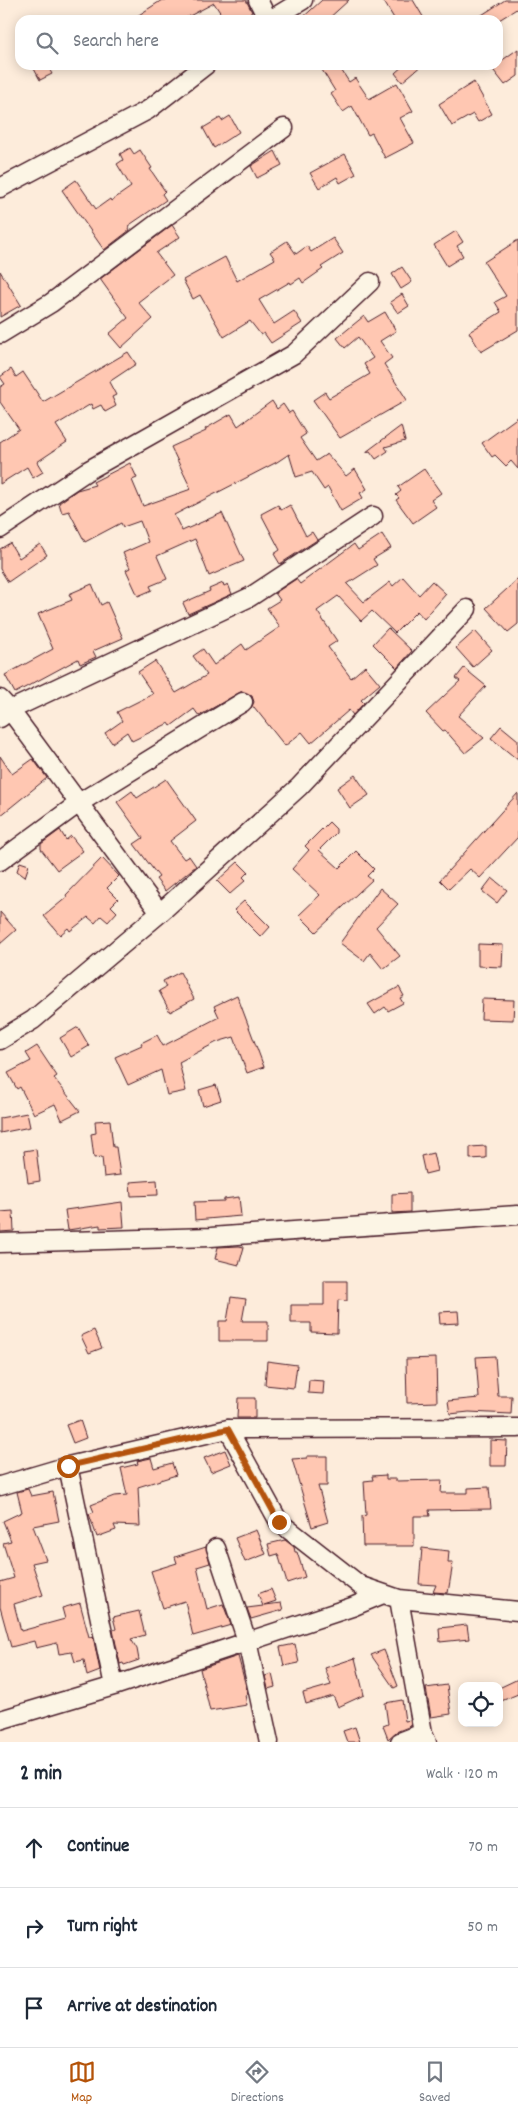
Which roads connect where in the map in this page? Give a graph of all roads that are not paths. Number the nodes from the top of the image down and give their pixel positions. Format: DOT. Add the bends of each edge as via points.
graph roads {
  1 [pos="258,0"];
  2 [pos="303,0"];
  3 [pos="266,15"];
  4 [pos="278,15"];
  5 [pos="200,70"];
  6 [pos="284,128"];
  7 [pos="0,188"];
  8 [pos="370,282"];
  9 [pos="0,334"];
  10 [pos="373,516"];
  11 [pos="0,529"];
  12 [pos="467,609"];
  13 [pos="243,702"];
  14 [pos="3,709"];
  15 [pos="79,803"];
  16 [pos="0,861"];
  17 [pos="160,912"];
  18 [pos="0,1040"];
  19 [pos="518,1215"];
  20 [pos="0,1243"];
  21 [pos="518,1428"];
  22 [pos="228,1429"];
  23 [pos="68,1466"];
  24 [pos="0,1486"];
  25 [pos="216,1548"];
  26 [pos="391,1596"];
  27 [pos="518,1611"];
  28 [pos="247,1641"];
  29 [pos="114,1686"];
  30 [pos="0,1720"];
  31 [pos="425,1738"];
  32 [pos="269,1742"];
  33 [pos="400,1742"];
  1 -- 3 [label="street"];
  2 -- 4 [label="street"];
  5 -- 7 [label="street" via="148,110"];
  6 -- 9 [label="street" via="52,303"];
  8 -- 11 [label="street" via="294,354 87,471"];
  10 -- 14 [label="street" via="250,597"];
  12 -- 17 [label="street" via="299,786"];
  13 -- 15 [label="street"];
  14 -- 15 [label="street"];
  15 -- 16 [label="street"];
  15 -- 17 [label="street"];
  17 -- 18 [label="street" via="33,1020"];
  19 -- 20 [label="street" via="211,1237"];
  21 -- 22 [label="street"];
  22 -- 23 [label="street"];
  22 -- 26 [label="street" via="279,1522 360,1586"];
  23 -- 24 [label="street"];
  23 -- 29 [label="street"];
  25 -- 28 [label="street"];
  26 -- 27 [label="street"];
  26 -- 28 [label="street"];
  26 -- 31 [label="street"];
  28 -- 29 [label="street"];
  28 -- 32 [label="street"];
  29 -- 30 [label="street"];
  31 -- 33 [label="street"];
}
